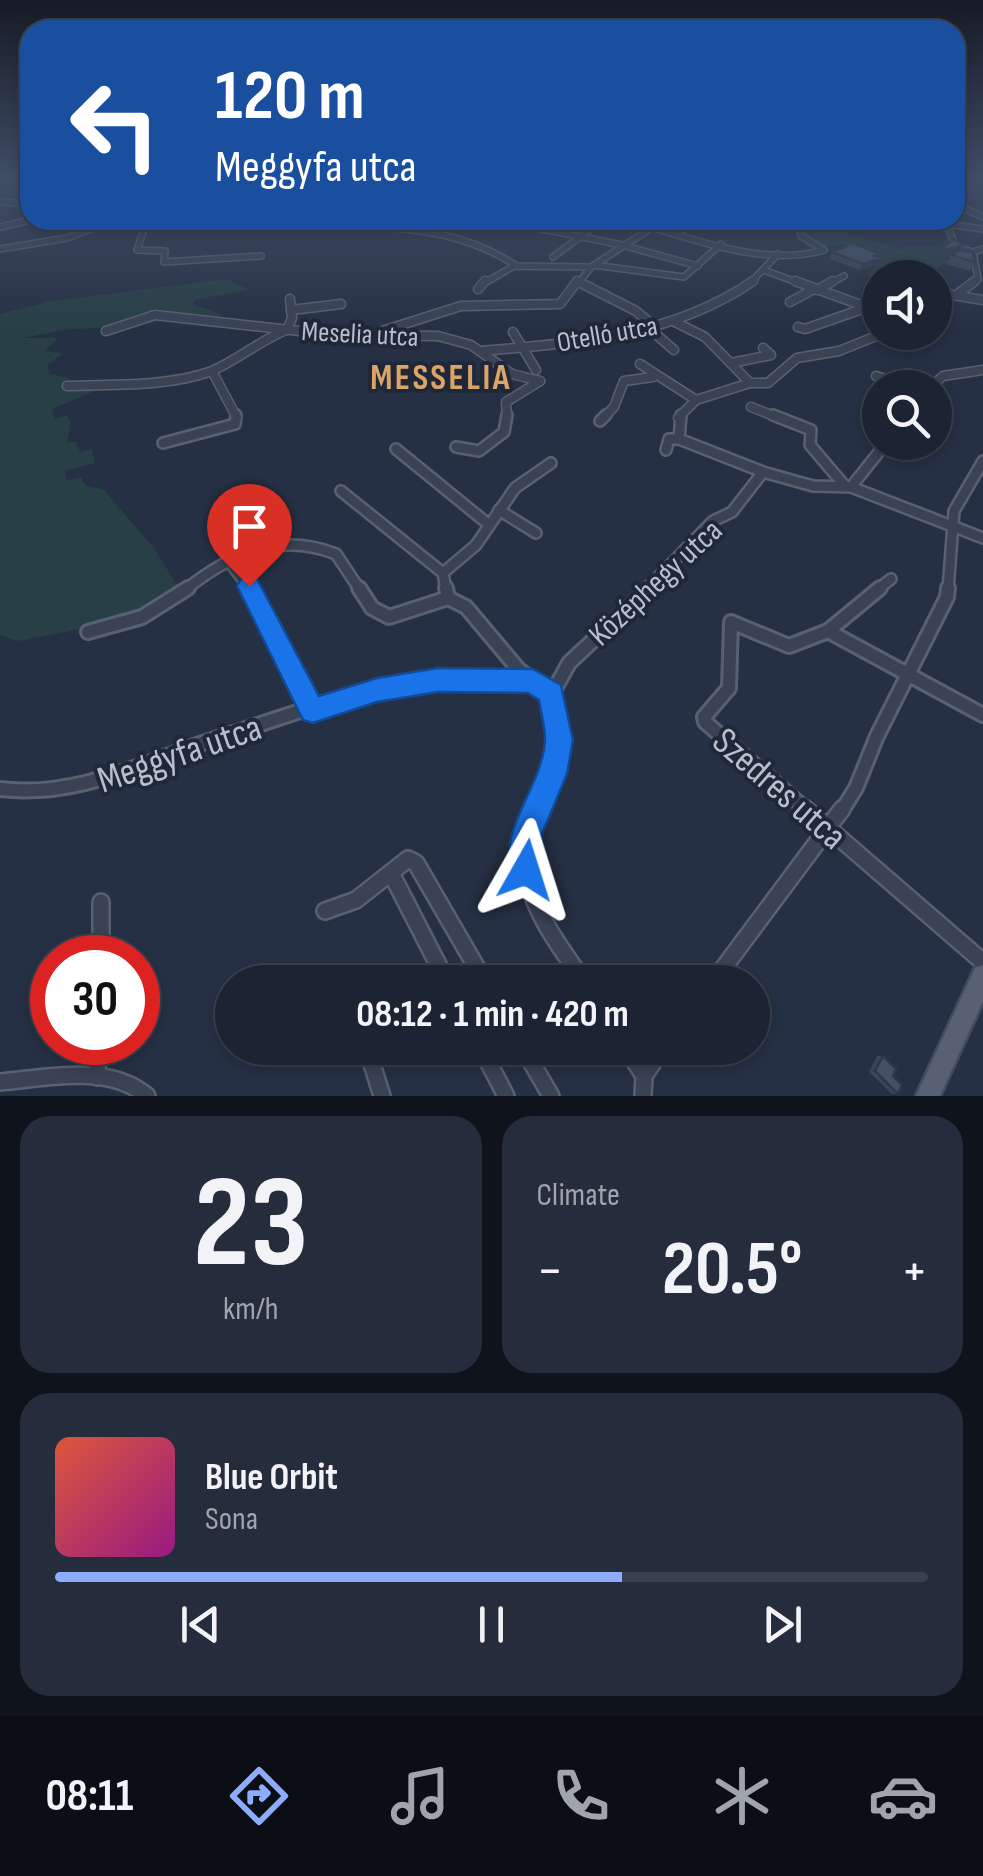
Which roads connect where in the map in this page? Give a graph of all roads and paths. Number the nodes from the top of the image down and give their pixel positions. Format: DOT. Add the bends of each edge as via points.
graph roads {
  1 [pos="88,230"];
  2 [pos="144,230"];
  3 [pos="430,230"];
  4 [pos="550,230"];
  5 [pos="588,230"];
  6 [pos="648,230"];
  7 [pos="665,230"];
  8 [pos="681,230"];
  9 [pos="800,230"];
  10 [pos="948,230"];
  11 [pos="676,233"];
  12 [pos="580,236"];
  13 [pos="721,244"];
  14 [pos="622,245"];
  15 [pos="0,249"];
  16 [pos="983,249"];
  17 [pos="973,252"];
  18 [pos="778,254"];
  19 [pos="261,256"];
  20 [pos="553,258"];
  21 [pos="515,264"];
  22 [pos="592,266"];
  23 [pos="698,266"];
  24 [pos="980,266"];
  25 [pos="766,271"];
  26 [pos="844,276"];
  27 [pos="576,283"];
  28 [pos="478,289"];
  29 [pos="816,290"];
  30 [pos="952,293"];
  31 [pos="959,293"];
  32 [pos="290,298"];
  33 [pos="983,300"];
  34 [pos="790,302"];
  35 [pos="341,304"];
  36 [pos="862,306"];
  37 [pos="862,308"];
  38 [pos="291,310"];
  39 [pos="673,321"];
  40 [pos="652,328"];
  41 [pos="798,328"];
  42 [pos="287,330"];
  43 [pos="106,331"];
  44 [pos="513,332"];
  45 [pos="373,333"];
  46 [pos="862,342"];
  47 [pos="523,347"];
  48 [pos="763,348"];
  49 [pos="481,350"];
  50 [pos="674,350"];
  51 [pos="730,363"];
  52 [pos="640,364"];
  53 [pos="536,370"];
  54 [pos="983,370"];
  55 [pos="212,372"];
  56 [pos="952,375"];
  57 [pos="657,377"];
  58 [pos="750,383"];
  59 [pos="67,386"];
  60 [pos="696,400"];
  61 [pos="751,407"];
  62 [pos="600,421"];
  63 [pos="678,439"];
  64 [pos="163,443"];
  65 [pos="456,446"];
  66 [pos="396,449"];
  67 [pos="666,450"];
  68 [pos="870,460"];
  69 [pos="983,460"];
  70 [pos="551,463"];
  71 [pos="763,472"];
  72 [pos="848,486"];
  73 [pos="341,491"];
  74 [pos="500,510"];
  75 [pos="488,524"];
  76 [pos="952,528"];
  77 [pos="536,533"];
  78 [pos="983,538"];
  79 [pos="228,560"];
  80 [pos="443,573"];
  81 [pos="891,579"];
  82 [pos="448,598"];
  83 [pos="828,630"];
  84 [pos="88,632"];
  85 [pos="908,673"];
  86 [pos="533,681"];
  87 [pos="552,694"];
  88 [pos="313,710"];
  89 [pos="983,715"];
  90 [pos="0,788"];
  91 [pos="829,830"];
  92 [pos="392,875"];
  93 [pos="101,902"];
  94 [pos="325,912"];
  95 [pos="101,935"];
  96 [pos="983,962"];
  97 [pos="438,965"];
  98 [pos="475,965"];
  99 [pos="573,965"];
  100 [pos="726,965"];
  101 [pos="983,976"];
  102 [pos="97,1065"];
  103 [pos="372,1065"];
  104 [pos="490,1065"];
  105 [pos="533,1065"];
  106 [pos="637,1065"];
  107 [pos="651,1065"];
  108 [pos="97,1076"];
  109 [pos="644,1076"];
  110 [pos="0,1082"];
  111 [pos="147,1096"];
  112 [pos="382,1096"];
  113 [pos="506,1096"];
  114 [pos="551,1096"];
  115 [pos="643,1096"];
  116 [pos="928,1096"];
  1 -- 15 [label="street"];
  2 -- 19 [label="street" via="137,250 164,250 164,262"];
  3 -- 21 [label="street"];
  4 -- 12 [label="street"];
  5 -- 12 [label="street"];
  6 -- 14 [label="street"];
  7 -- 11 [label="street"];
  8 -- 11 [label="street"];
  9 -- 18 [label="street" via="824,250"];
  10 -- 17 [label="street" via="954,246"];
  11 -- 13 [label="street"];
  12 -- 14 [label="street"];
  12 -- 20 [label="street"];
  13 -- 18 [label="street"];
  13 -- 23 [label="street"];
  14 -- 22 [label="street"];
  14 -- 23 [label="street"];
  16 -- 17 [label="street"];
  17 -- 24 [label="street"];
  18 -- 25 [label="street"];
  21 -- 22 [label="street"];
  21 -- 28 [label="street" via="488,274"];
  22 -- 23 [label="street" via="684,277"];
  22 -- 27 [label="street"];
  24 -- 31 [label="street" via="978,280"];
  25 -- 29 [label="street"];
  25 -- 39 [label="street, Otelló utca"];
  26 -- 29 [label="street"];
  27 -- 40 [label="street" via="636,311"];
  27 -- 45 [label="street" via="560,304 461,306"];
  29 -- 34 [label="street"];
  29 -- 36 [label="street"];
  30 -- 31 [label="street"];
  31 -- 33 [label="street"];
  32 -- 38 [label="street"];
  35 -- 38 [label="street"];
  37 -- 41 [label="street"];
  38 -- 42 [label="street"];
  39 -- 40 [label="street, Otelló utca"];
  39 -- 51 [label="street" via="706,337"];
  40 -- 47 [label="street, Otelló utca"];
  40 -- 50 [label="street"];
  42 -- 43 [label="street, Meselia utca" via="155,315"];
  42 -- 45 [label="street, Meselia utca"];
  42 -- 55 [label="street" via="258,340"];
  44 -- 47 [label="street"];
  45 -- 49 [label="street, Meselia utca" via="438,336"];
  46 -- 58 [label="street" via="797,358 768,383"];
  47 -- 49 [label="street, Otelló utca"];
  47 -- 53 [label="street"];
  48 -- 51 [label="street" via="770,355"];
  49 -- 65 [label="street, Meselia utca" via="512,374 540,381 506,402 506,434 479,451"];
  51 -- 58 [label="street"];
  52 -- 57 [label="street"];
  54 -- 56 [label="street"];
  55 -- 59 [label="street" via="105,388"];
  55 -- 64 [label="street" via="235,424"];
  57 -- 60 [label="street"];
  57 -- 62 [label="street" via="624,381"];
  58 -- 60 [label="street"];
  60 -- 63 [label="street" via="678,418"];
  61 -- 72 [label="street" via="810,430 816,454"];
  63 -- 67 [label="street" via="668,440"];
  63 -- 71 [label="street"];
  66 -- 75 [label="street"];
  68 -- 72 [label="street"];
  69 -- 76 [label="street" via="954,511"];
  70 -- 74 [label="street" via="515,488"];
  71 -- 72 [label="street" via="814,486"];
  71 -- 87 [label="street, Középhegy utca" via="732,512 712,520 570,663"];
  72 -- 76 [label="street"];
  73 -- 80 [label="street"];
  74 -- 75 [label="street"];
  74 -- 77 [label="street"];
  75 -- 80 [label="street"];
  76 -- 78 [label="street"];
  76 -- 85 [label="street" via="947,597"];
  79 -- 82 [label="street" via="251,550 326,550 338,555 386,617"];
  79 -- 84 [label="street" via="125,626"];
  79 -- 88 [label="street" via="249,586"];
  80 -- 82 [label="street"];
  81 -- 83 [label="street"];
  82 -- 86 [label="street" via="466,607"];
  83 -- 85 [label="street"];
  83 -- 91 [label="street, Szedres utca" via="784,646 730,622 729,688 704,717"];
  85 -- 89 [label="street"];
  85 -- 91 [label="street" via="856,788"];
  86 -- 87 [label="street"];
  86 -- 88 [label="street, Meggyfa utca" via="438,680"];
  87 -- 99 [label="street" via="559,740 525,836 526,870 538,912"];
  88 -- 90 [label="street, Meggyfa utca" via="90,784 33,793"];
  91 -- 96 [label="street, Szedres utca"];
  91 -- 100 [label="street"];
  92 -- 94 [label="street"];
  92 -- 97 [label="street"];
  92 -- 98 [label="street" via="408,859 416,862"];
  93 -- 95 [label="street"];
  101 -- 116 [label="main road"];
  102 -- 108 [label="street"];
  103 -- 112 [label="street"];
  104 -- 113 [label="street"];
  105 -- 114 [label="street"];
  106 -- 109 [label="street"];
  107 -- 109 [label="street"];
  108 -- 110 [label="street"];
  108 -- 111 [label="street" via="127,1080"];
  109 -- 115 [label="street"];
}
